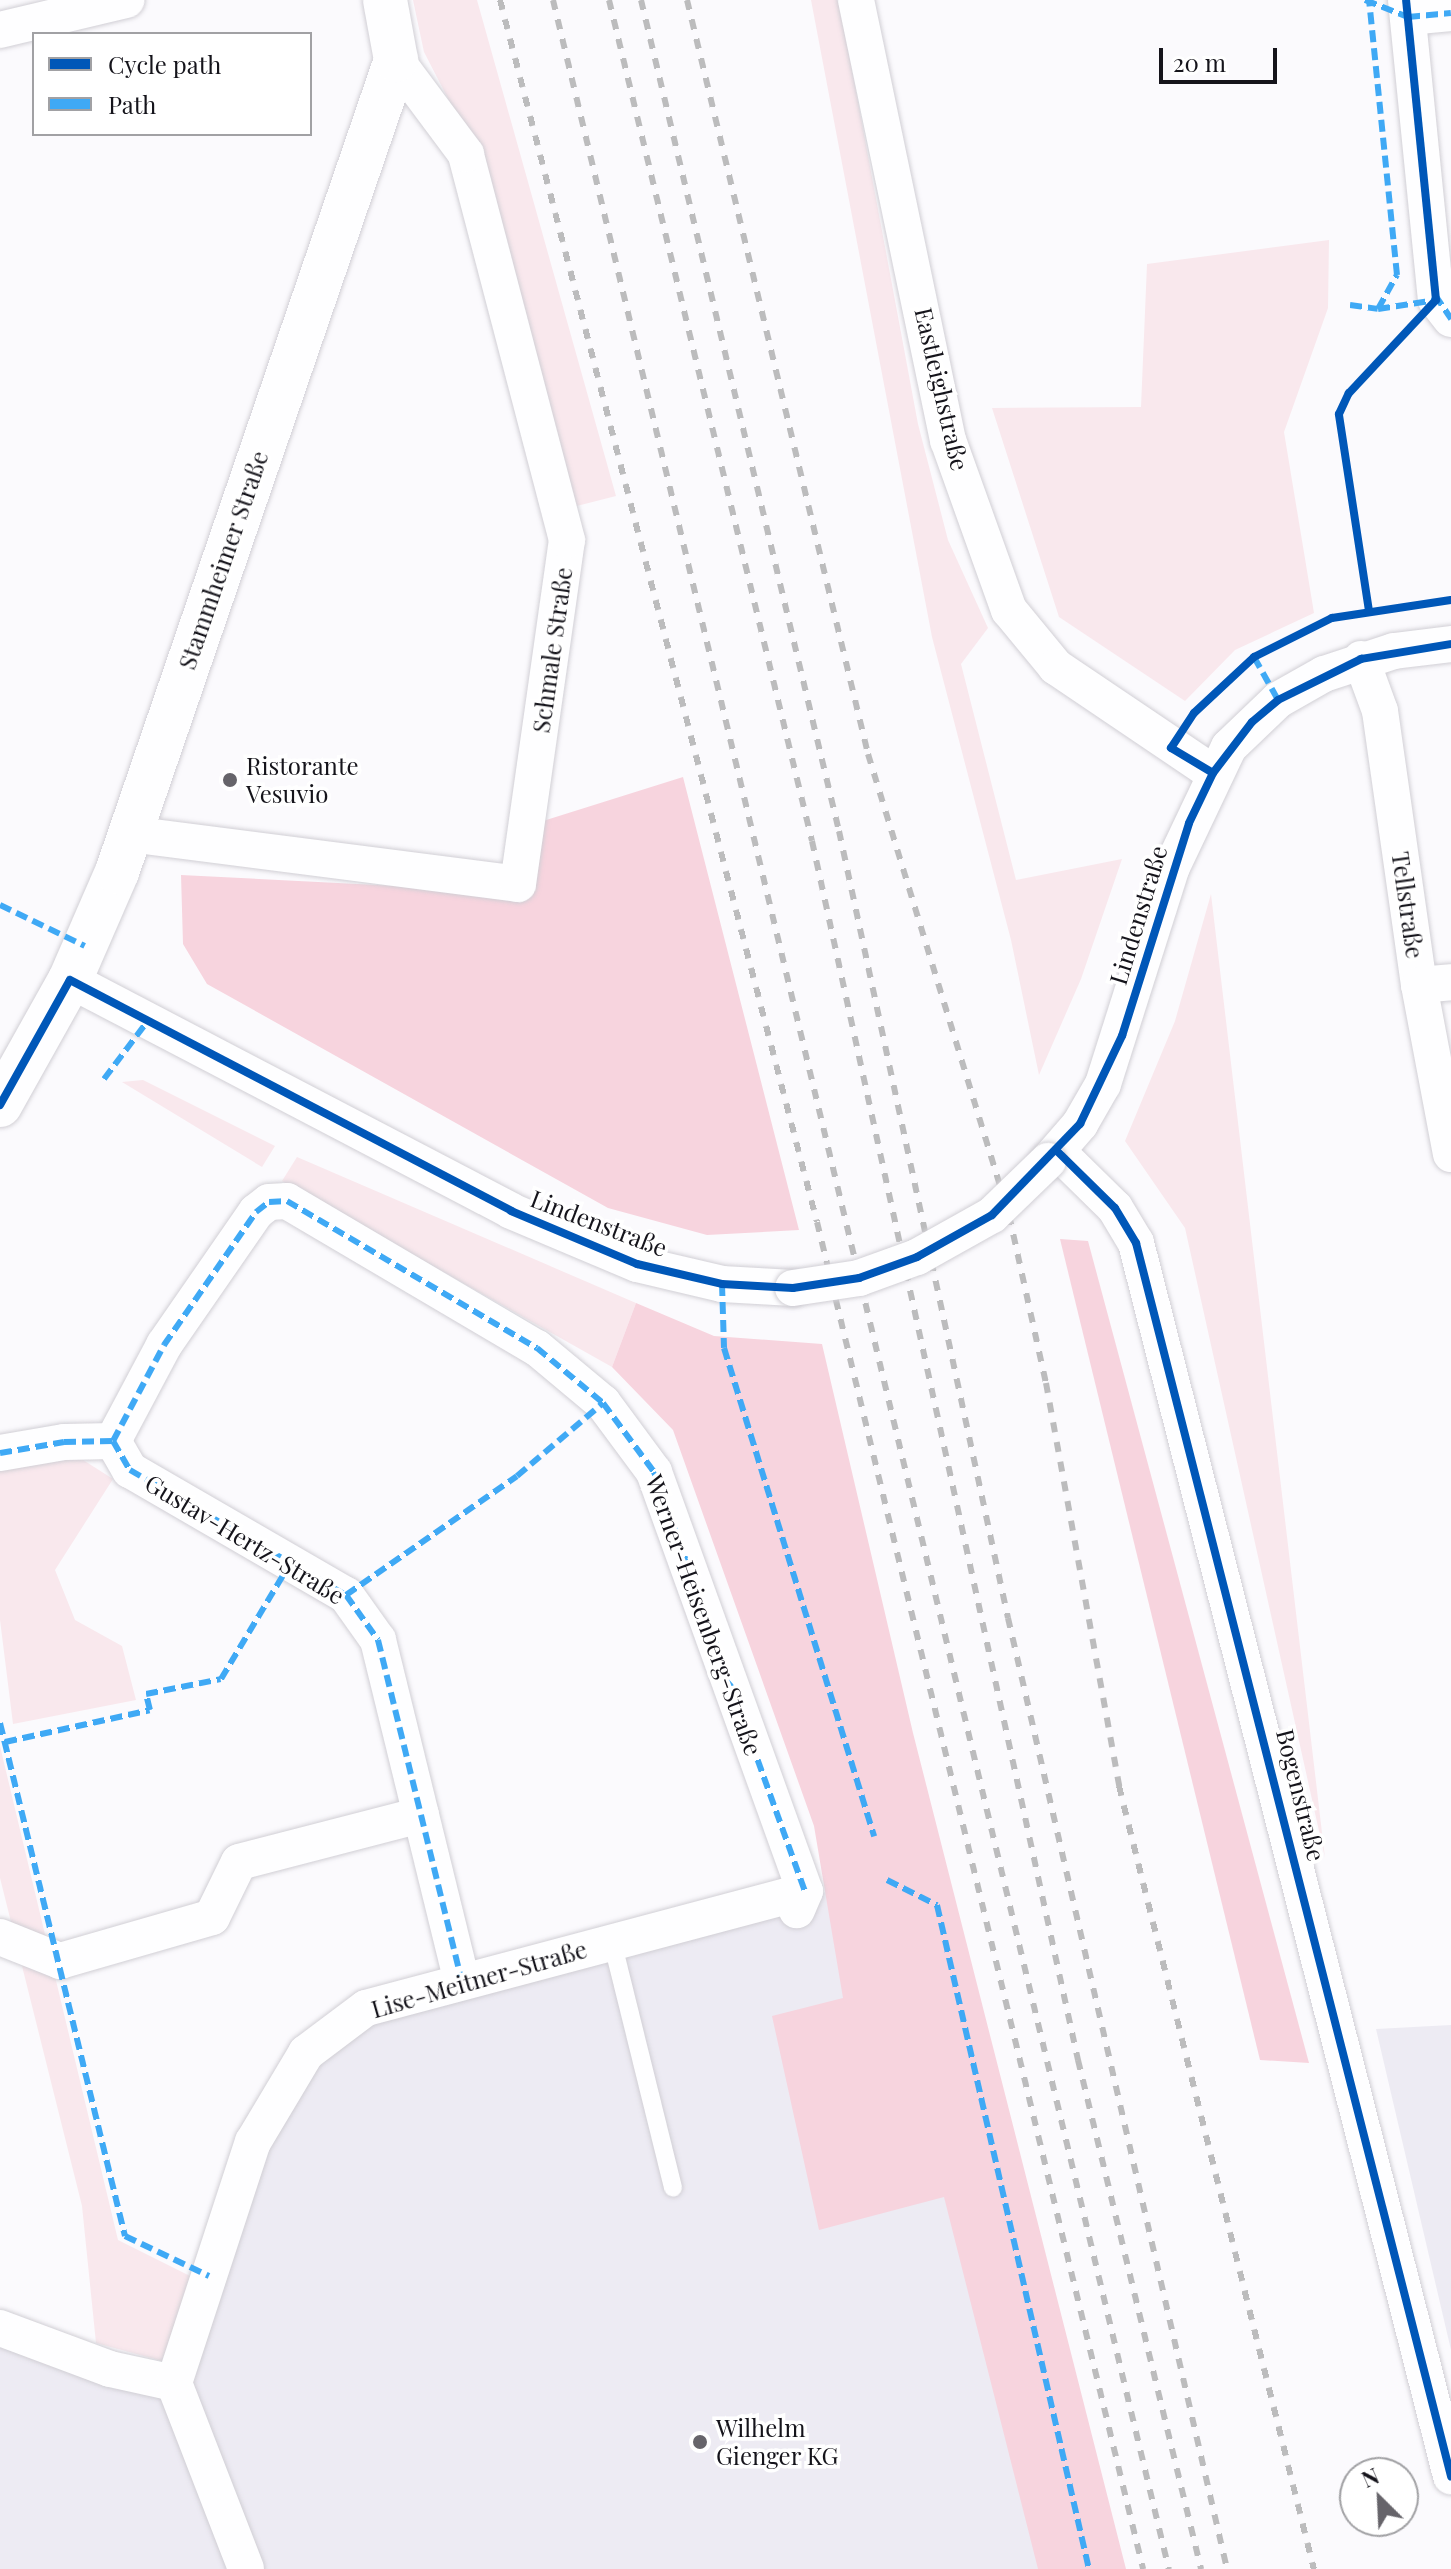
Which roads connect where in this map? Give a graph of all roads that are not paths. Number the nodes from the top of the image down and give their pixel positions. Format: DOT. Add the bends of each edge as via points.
graph roads {
  1 [pos="126,0"];
  2 [pos="385,0"];
  3 [pos="856,0"];
  4 [pos="1407,8"];
  5 [pos="1451,13"];
  6 [pos="0,30"];
  7 [pos="396,60"];
  8 [pos="1451,319"];
  9 [pos="1451,644"];
  10 [pos="1361,659"];
  11 [pos="1213,773"];
  12 [pos="129,834"];
  13 [pos="70,980"];
  14 [pos="1435,983"];
  15 [pos="0,1105"];
  16 [pos="1451,1154"];
  17 [pos="1053,1156"];
  18 [pos="113,1441"];
  19 [pos="0,1453"];
  20 [pos="421,1815"];
  21 [pos="801,1901"];
  22 [pos="0,1937"];
  23 [pos="612,1941"];
  24 [pos="462,1981"];
  25 [pos="673,2188"];
  26 [pos="0,2328"];
  27 [pos="174,2383"];
  28 [pos="1451,2476"];
  29 [pos="246,2569"];
  1 -- 6 [label="street"];
  2 -- 7 [label="main road, Stammheimer Straße"];
  3 -- 11 [label="street, Eastleighstraße" via="948,440 1009,610 1056,667"];
  4 -- 5 [label="street"];
  4 -- 8 [label="street" via="1436,300"];
  7 -- 12 [label="main road, Stammheimer Straße"];
  7 -- 12 [label="street, Schmale Straße" via="466,154 567,540 518,884"];
  9 -- 10 [label="street, Lindenstraße"];
  10 -- 11 [label="street, Lindenstraße" via="1278,700 1252,722"];
  10 -- 14 [label="street, Tellstraße" via="1380,711"];
  11 -- 17 [label="street, Lindenstraße" via="1171,869 1103,1084"];
  12 -- 13 [label="main road, Stammheimer Straße"];
  13 -- 15 [label="main road, Stammheimer Straße"];
  13 -- 17 [label="street, Lindenstraße, bridge" via="511,1211 637,1264 722,1284 793,1288 859,1278 917,1257 992,1215"];
  14 -- 16 [label="street, Tellstraße"];
  17 -- 28 [label="street, Bogenstraße" via="1115,1208 1136,1243"];
  18 -- 19 [label="street" via="64,1442"];
  18 -- 20 [label="street, Gustav-Hertz-Straße" via="130,1470 346,1595 378,1640"];
  18 -- 21 [label="street, Werner-Heisenberg-Straße" via="164,1345 256,1212 269,1202 287,1201 537,1348 603,1403 654,1472"];
  20 -- 22 [label="street" via="239,1862 212,1917 60,1961"];
  20 -- 24 [label="street, Gustav-Hertz-Straße"];
  21 -- 23 [label="street, Lise-Meitner-Straße"];
  23 -- 24 [label="street, Lise-Meitner-Straße"];
  23 -- 25 [label="lane"];
  24 -- 27 [label="street, Lise-Meitner-Straße" via="366,2008 306,2053 253,2142"];
  26 -- 27 [label="street" via="110,2369"];
  27 -- 29 [label="street"];
}
